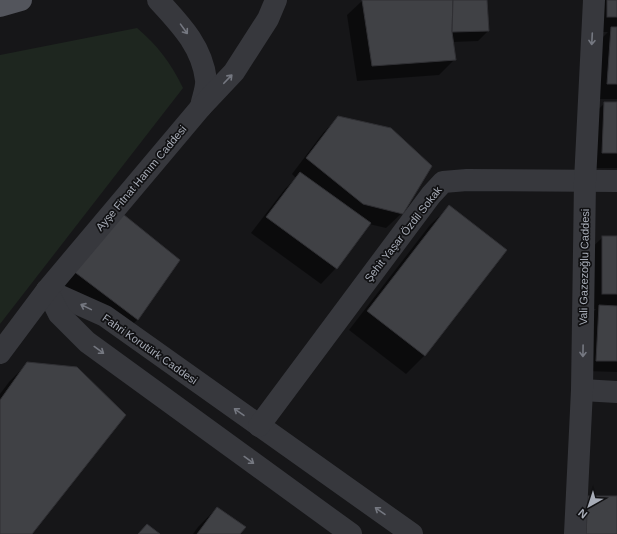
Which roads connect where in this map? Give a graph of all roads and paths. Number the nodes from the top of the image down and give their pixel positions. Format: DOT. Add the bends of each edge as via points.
graph roads {
  1 [pos="21,0"];
  2 [pos="158,0"];
  3 [pos="276,0"];
  4 [pos="594,0"];
  5 [pos="0,6"];
  6 [pos="201,107"];
  7 [pos="585,181"];
  8 [pos="617,181"];
  9 [pos="47,290"];
  10 [pos="0,353"];
  11 [pos="582,390"];
  12 [pos="617,392"];
  13 [pos="259,426"];
  14 [pos="351,534"];
  15 [pos="412,534"];
  16 [pos="575,534"];
  1 -- 5 [label="main road"];
  2 -- 6 [label="street, one-way" via="184,27 198,51 206,81"];
  6 -- 3 [label="street, Ayşe Fitnat Hanım Caddesi, one-way" via="234,72 268,19"];
  4 -- 7 [label="street, Vali Gazezoğlu Caddesi, one-way"];
  6 -- 9 [label="street, Ayşe Fitnat Hanım Caddesi"];
  7 -- 8 [label="street, Şehit Yaşar Özdil Sokak"];
  7 -- 11 [label="street, Vali Gazezoğlu Caddesi, one-way"];
  7 -- 13 [label="street, Şehit Yaşar Özdil Sokak" via="443,182"];
  9 -- 10 [label="street, Ayşe Fitnat Hanım Caddesi"];
  13 -- 9 [label="street, Fahri Korutürk Caddesi, one-way" via="105,316"];
  9 -- 14 [label="street, one-way" via="59,314 87,342"];
  11 -- 12 [label="street"];
  11 -- 16 [label="street, Vali Gazezoğlu Caddesi"];
  15 -- 13 [label="street, Fahri Korutürk Caddesi, one-way"];
}
